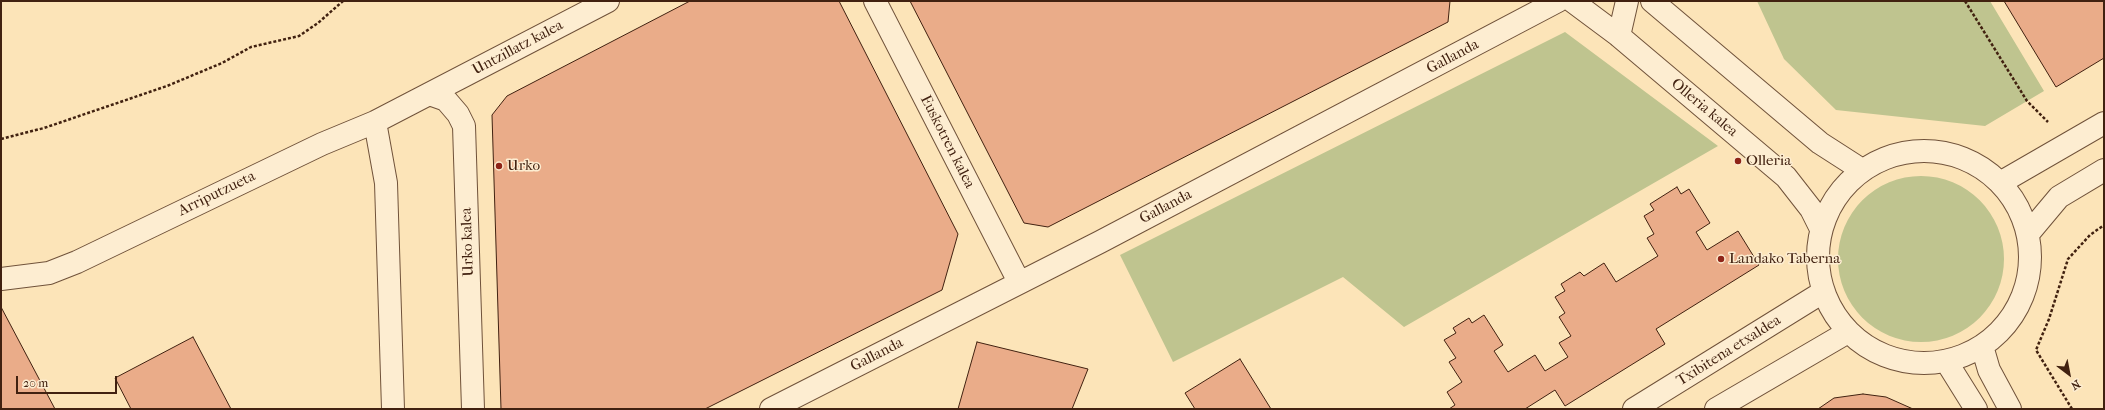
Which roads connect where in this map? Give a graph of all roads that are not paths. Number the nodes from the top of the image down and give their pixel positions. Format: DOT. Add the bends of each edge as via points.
graph roads {
  1 [pos="608,1"];
  2 [pos="875,1"];
  3 [pos="1558,1"];
  4 [pos="1572,1"];
  5 [pos="1627,1"];
  6 [pos="1652,1"];
  7 [pos="1619,36"];
  8 [pos="429,94"];
  9 [pos="375,122"];
  10 [pos="2104,123"];
  11 [pos="1862,170"];
  12 [pos="2104,170"];
  13 [pos="2000,183"];
  14 [pos="1821,230"];
  15 [pos="2028,234"];
  16 [pos="1,279"];
  17 [pos="1019,282"];
  18 [pos="1823,292"];
  19 [pos="1848,332"];
  20 [pos="1982,346"];
  21 [pos="1946,361"];
  22 [pos="393,409"];
  23 [pos="472,409"];
  24 [pos="771,409"];
  25 [pos="1634,409"];
  26 [pos="1716,409"];
  27 [pos="1976,409"];
  28 [pos="2010,409"];
  1 -- 8 [label="street, Untzillatz kalea"];
  2 -- 17 [label="street, Euskotren kalea"];
  3 -- 17 [label="street, Gallanda"];
  4 -- 7 [label="street, Olleria kalea"];
  5 -- 7 [label="street"];
  6 -- 11 [label="street" via="1820,143"];
  7 -- 14 [label="street, Olleria kalea" via="1786,177 1811,210"];
  8 -- 9 [label="street, Arriputzueta"];
  8 -- 23 [label="street, Urko kalea" via="446,100 464,126"];
  9 -- 16 [label="street, Arriputzueta" via="322,144 50,274"];
  9 -- 22 [label="street" via="386,183"];
  10 -- 13 [label="street"];
  11 -- 13 [label="street" via="1889,157 1919,151 1948,154 1976,164"];
  11 -- 14 [label="street" via="1844,187 1830,207"];
  12 -- 15 [label="street" via="2059,197"];
  13 -- 15 [label="street" via="2018,207"];
  14 -- 18 [label="street" via="1817,261"];
  15 -- 20 [label="street" via="2030,267 2022,298 2005,325"];
  17 -- 24 [label="street, Gallanda"];
  18 -- 19 [label="street" via="1833,314"];
  18 -- 25 [label="street, Txibitena etxaldea"];
  19 -- 21 [label="street" via="1876,352 1910,363"];
  19 -- 26 [label="street"];
  20 -- 21 [label="street"];
  20 -- 28 [label="street" via="1989,370"];
  21 -- 27 [label="street"];
}
